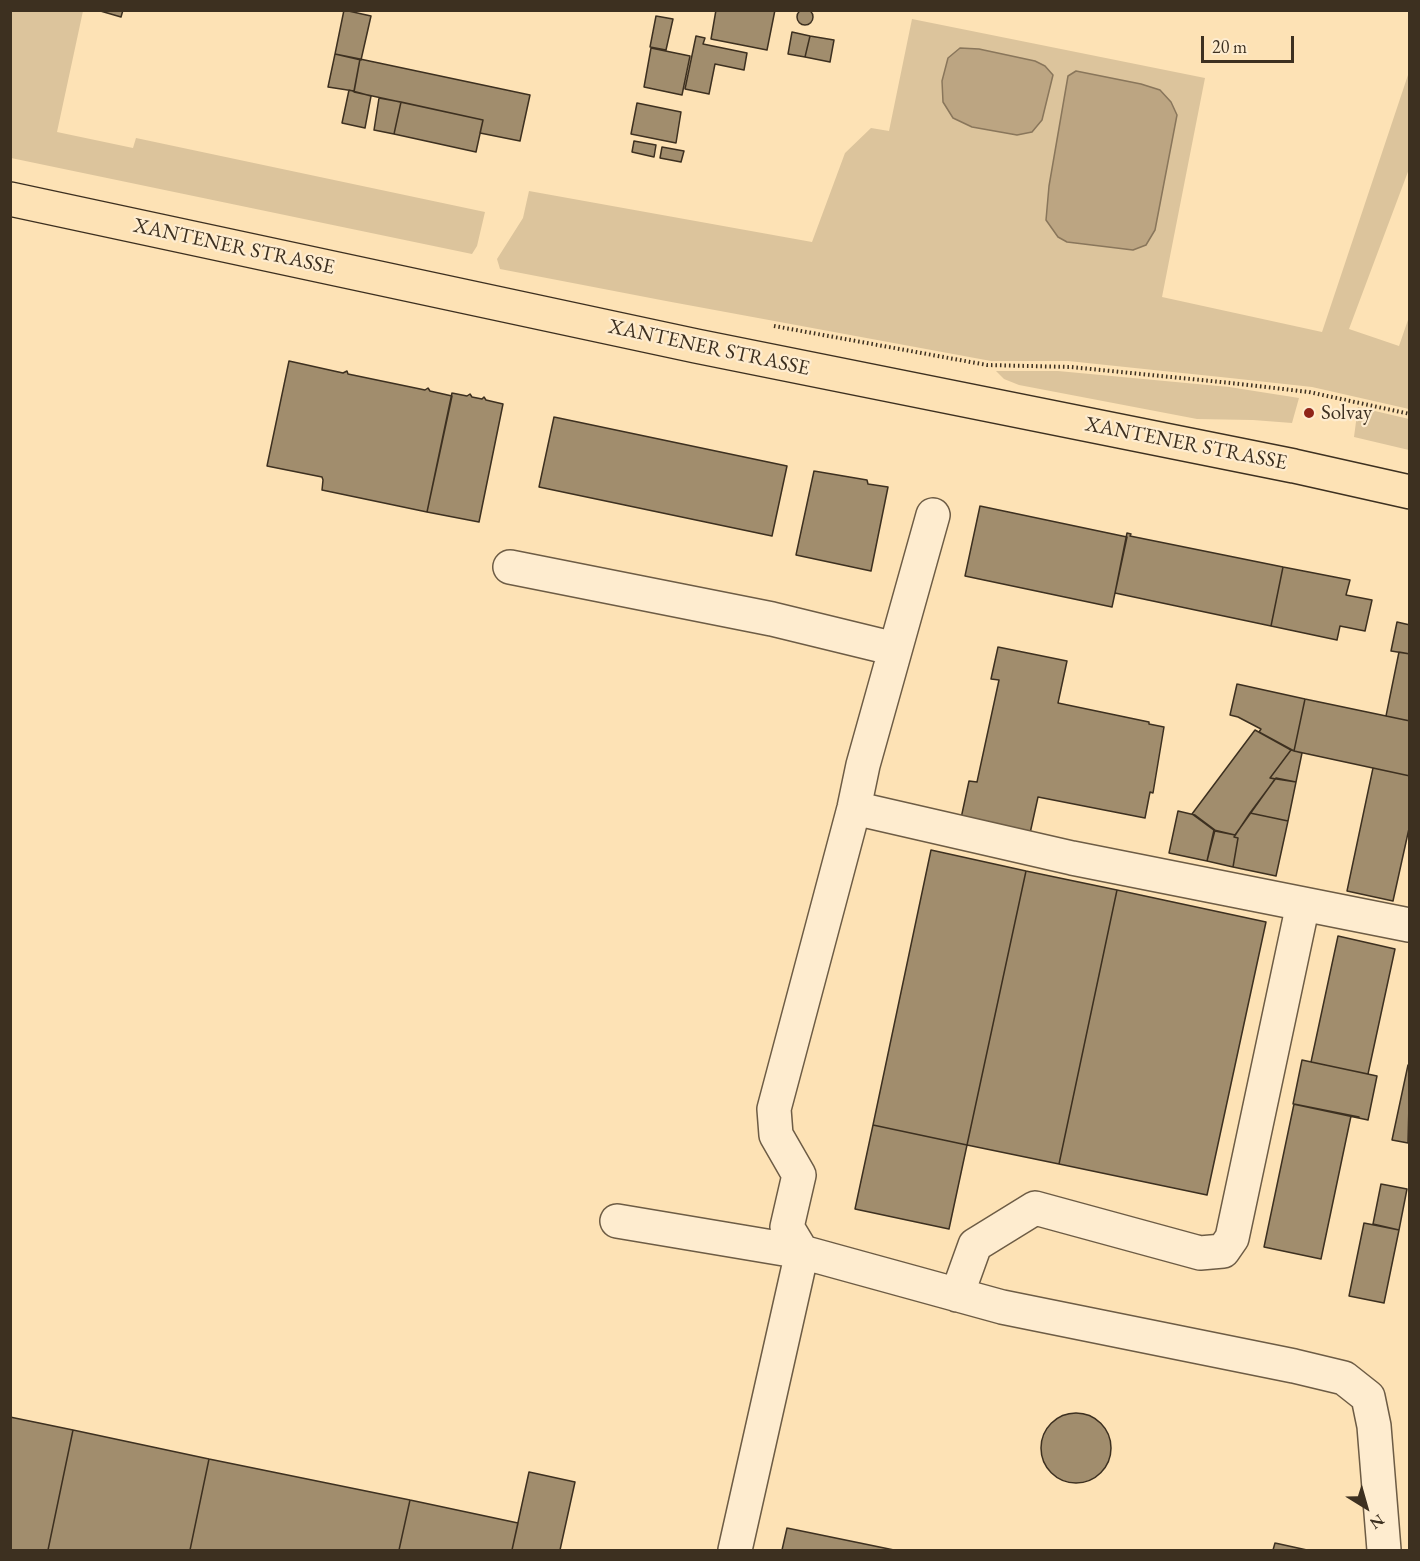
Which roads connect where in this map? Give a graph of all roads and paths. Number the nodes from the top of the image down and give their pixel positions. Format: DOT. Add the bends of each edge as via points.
graph roads {
  1 [pos="10,199"];
  2 [pos="771,325"];
  3 [pos="1410,414"];
  4 [pos="1410,492"];
  5 [pos="933,515"];
  6 [pos="510,567"];
  7 [pos="895,649"];
  8 [pos="854,808"];
  9 [pos="1303,904"];
  10 [pos="1408,925"];
  11 [pos="617,1221"];
  12 [pos="802,1251"];
  13 [pos="957,1295"];
  14 [pos="735,1551"];
  15 [pos="1384,1551"];
  1 -- 4 [label="main road, XANTENER STRASSE" via="696,346"];
  2 -- 3 [label="path" via="987,365 1071,367 1231,383 1309,393"];
  5 -- 7 [label="lane"];
  6 -- 7 [label="lane" via="772,619"];
  7 -- 8 [label="lane"];
  8 -- 9 [label="lane" via="1072,858"];
  8 -- 12 [label="lane" via="774,1109 776,1135 799,1175 787,1227"];
  9 -- 10 [label="lane"];
  9 -- 13 [label="lane" via="1232,1238 1223,1251 1200,1253 1035,1208 975,1245"];
  11 -- 12 [label="lane"];
  12 -- 13 [label="lane"];
  12 -- 14 [label="lane"];
  13 -- 15 [label="lane" via="1344,1378 1368,1397"];
}
